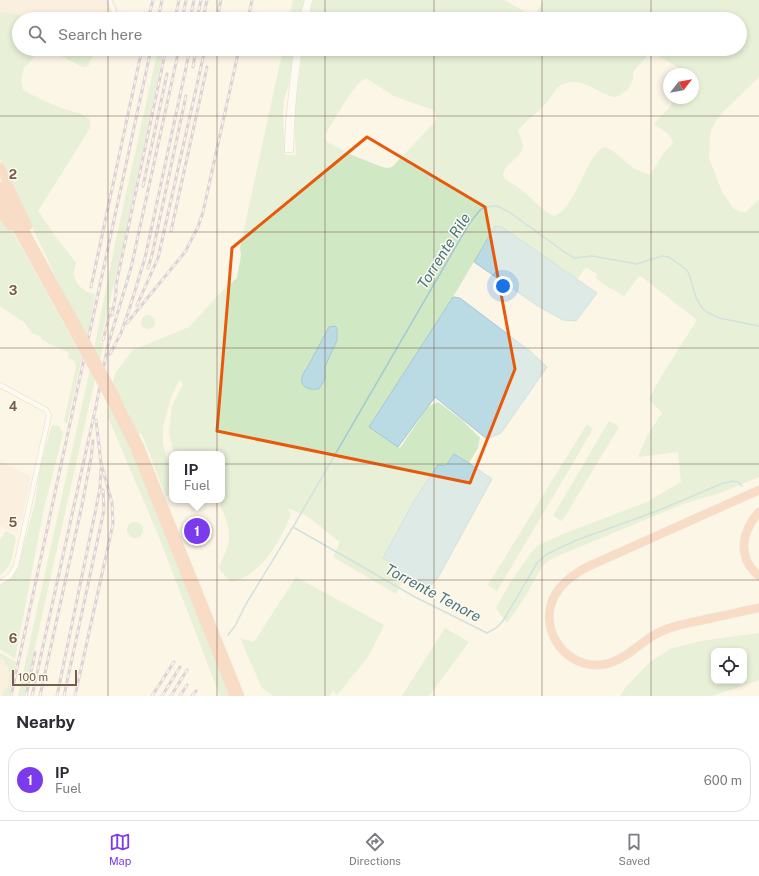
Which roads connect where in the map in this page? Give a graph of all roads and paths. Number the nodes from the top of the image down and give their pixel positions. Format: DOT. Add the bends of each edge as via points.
graph roads {
  1 [pos="108,0"];
  2 [pos="307,0"];
  3 [pos="310,0"];
  4 [pos="114,12"];
  5 [pos="304,12"];
  6 [pos="307,12"];
  7 [pos="295,56"];
  8 [pos="299,56"];
  9 [pos="0,167"];
  10 [pos="0,186"];
  11 [pos="0,198"];
  12 [pos="0,212"];
  13 [pos="45,275"];
  14 [pos="0,385"];
  15 [pos="115,402"];
  16 [pos="759,490"];
  17 [pos="759,512"];
  18 [pos="759,576"];
  19 [pos="0,582"];
  20 [pos="759,608"];
  21 [pos="234,696"];
  22 [pos="240,696"];
  1 -- 4 [label="street"];
  2 -- 5 [label="street"];
  3 -- 6 [label="street"];
  7 -- 8 [label="street" via="287,150 291,150 291,121"];
  9 -- 13 [label="highway" via="34,238"];
  10 -- 13 [label="highway"];
  11 -- 13 [label="highway"];
  12 -- 13 [label="highway"];
  13 -- 15 [label="highway, bridge"];
  14 -- 19 [label="street" via="46,410 49,415 16,566 10,576"];
  15 -- 21 [label="highway"];
  15 -- 22 [label="highway" via="143,454"];
  16 -- 20 [label="highway" via="577,573 554,596 550,607 550,621 557,642 568,655 581,663 598,665 624,656 668,628"];
  17 -- 18 [label="highway" via="747,528 744,549 749,565"];
}
